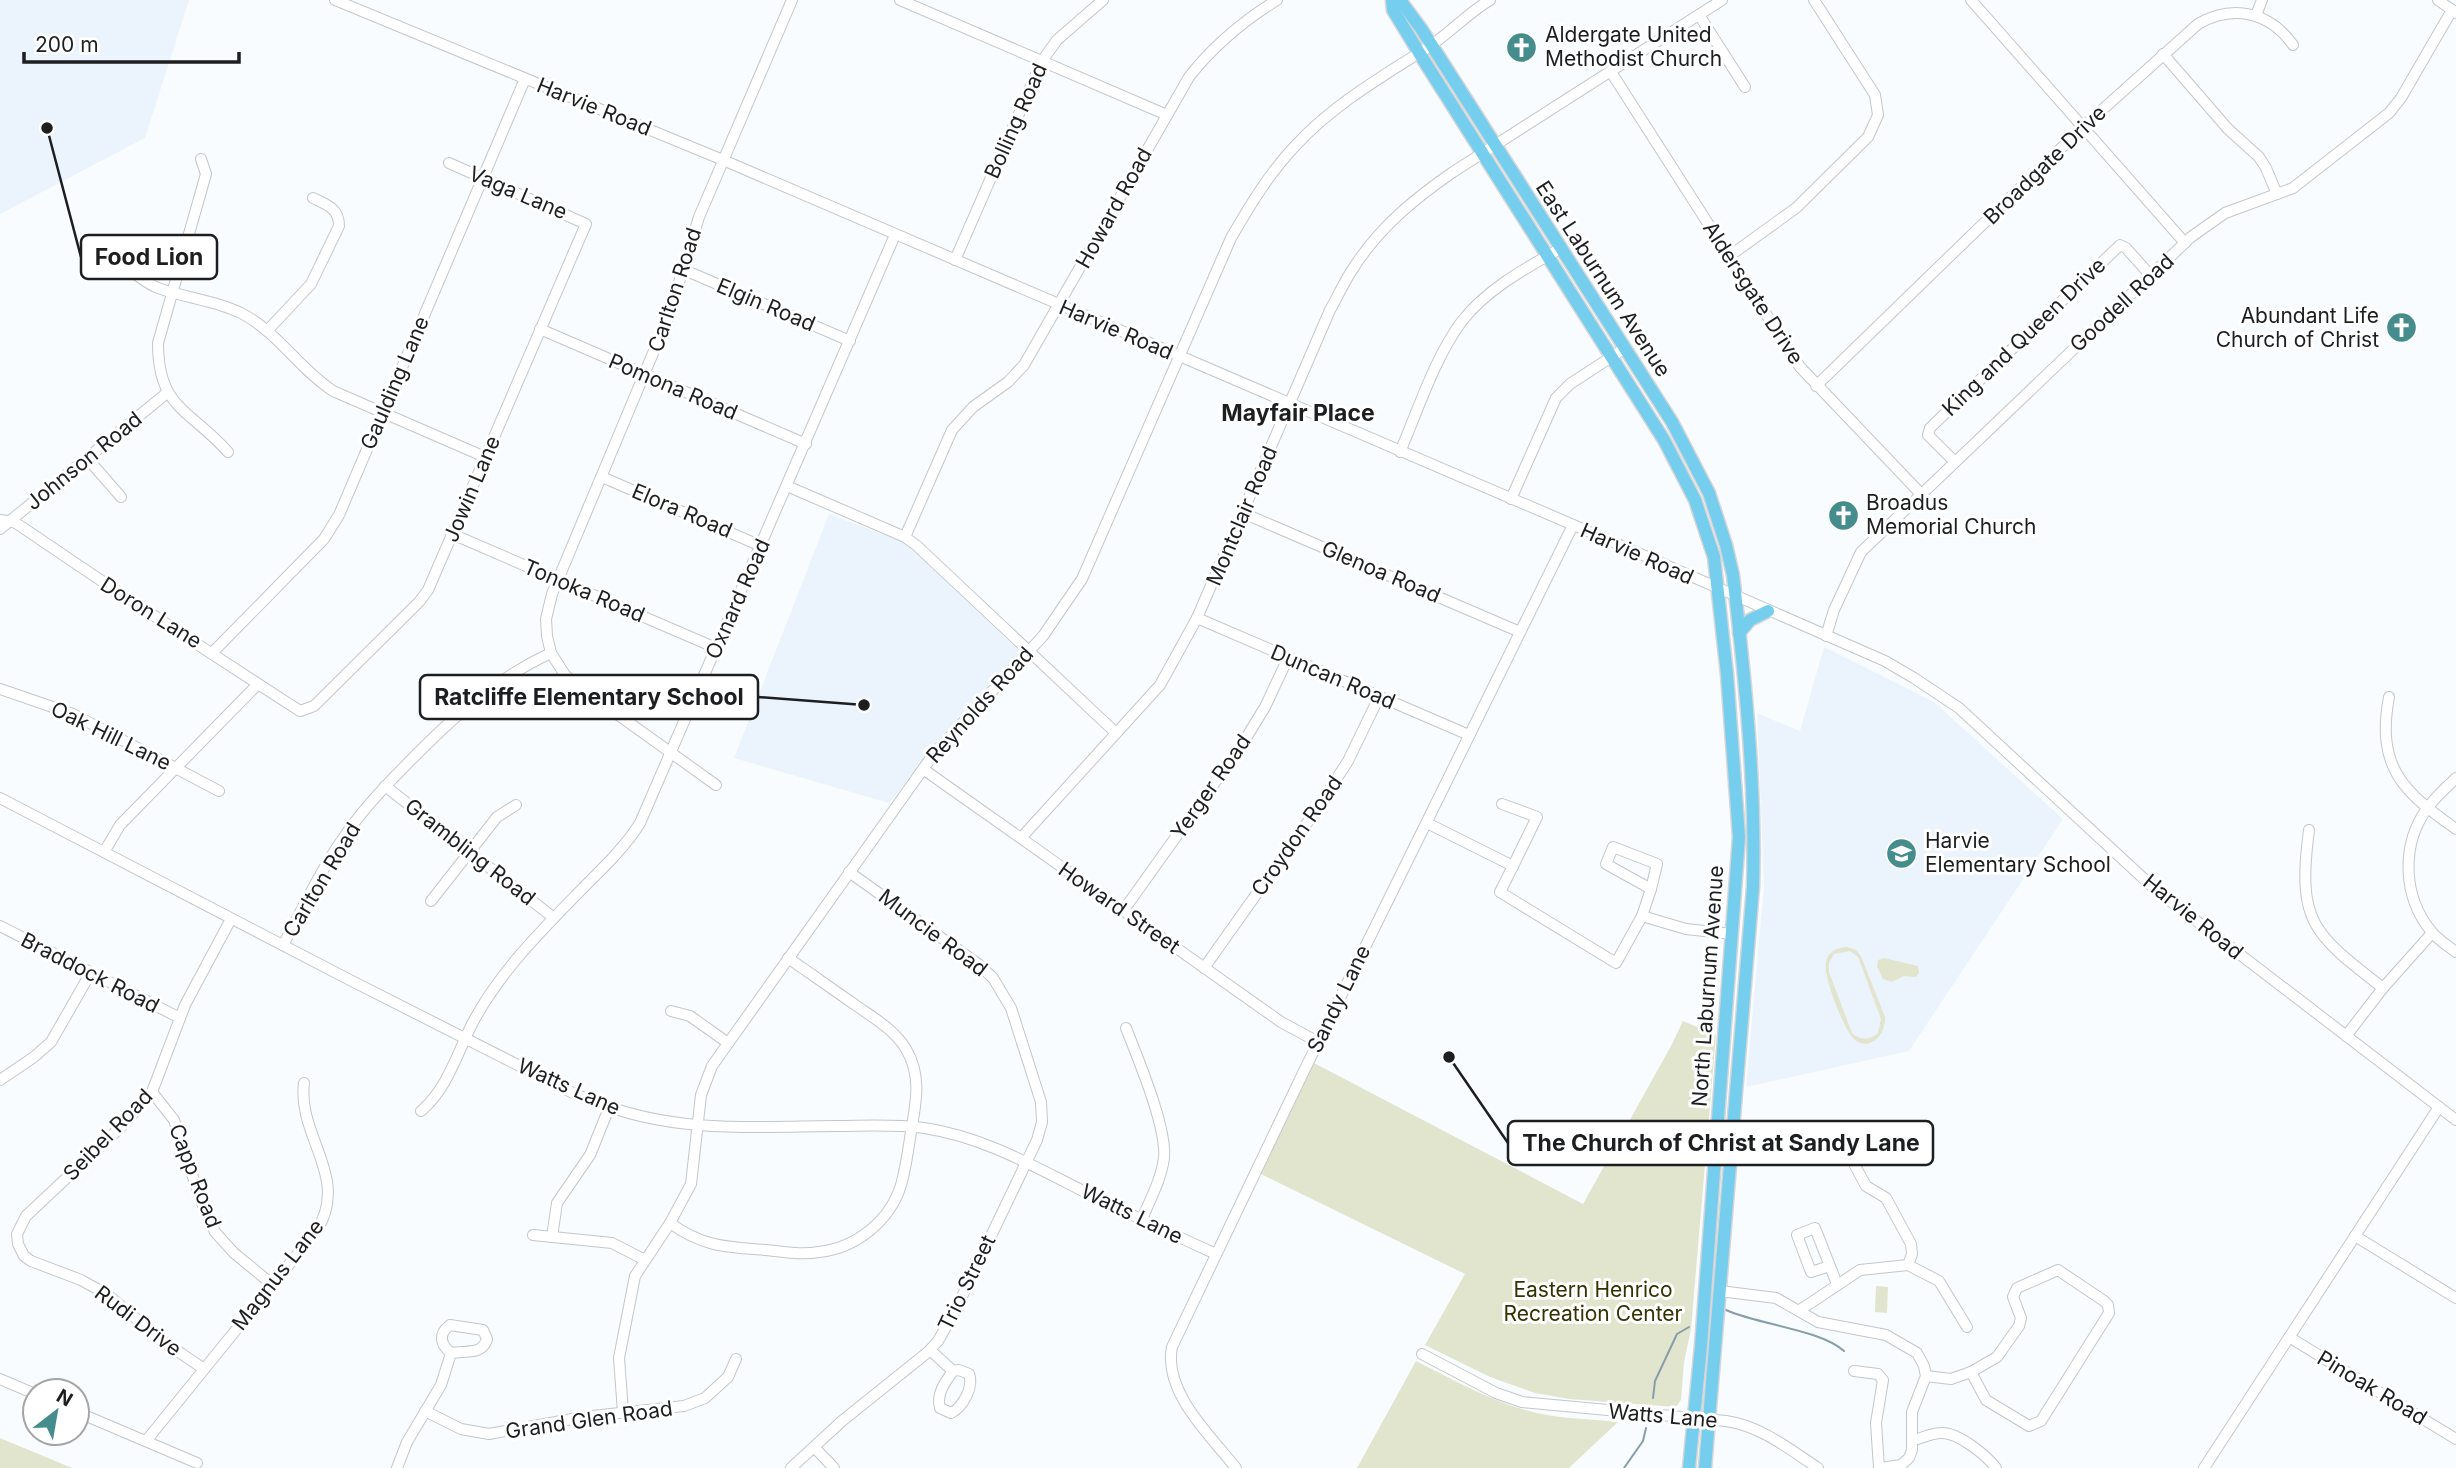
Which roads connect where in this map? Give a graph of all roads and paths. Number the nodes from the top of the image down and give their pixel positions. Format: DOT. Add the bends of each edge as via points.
graph roads {
  1 [pos="335,0"];
  2 [pos="792,0"];
  3 [pos="900,0"];
  4 [pos="1103,0"];
  5 [pos="1277,0"];
  6 [pos="1490,0"];
  7 [pos="1722,0"];
  8 [pos="1814,0"];
  9 [pos="2262,0"];
  10 [pos="2438,0"];
  11 [pos="1972,1"];
  12 [pos="1395,3"];
  13 [pos="2454,12"];
  14 [pos="1699,15"];
  15 [pos="2256,15"];
  16 [pos="1431,45"];
  17 [pos="2293,45"];
  18 [pos="1419,52"];
  19 [pos="2163,54"];
  20 [pos="1042,61"];
  21 [pos="1611,72"];
  22 [pos="525,79"];
  23 [pos="1745,87"];
  24 [pos="1167,115"];
  25 [pos="2083,127"];
  26 [pos="1495,146"];
  27 [pos="1483,153"];
  28 [pos="201,159"];
  29 [pos="723,160"];
  30 [pos="449,163"];
  31 [pos="482,179"];
  32 [pos="2277,194"];
  33 [pos="313,198"];
  34 [pos="586,224"];
  35 [pos="895,234"];
  36 [pos="2185,243"];
  37 [pos="1561,248"];
  38 [pos="1548,256"];
  39 [pos="1728,257"];
  40 [pos="954,260"];
  41 [pos="682,269"];
  42 [pos="135,274"];
  43 [pos="2151,276"];
  44 [pos="173,293"];
  45 [pos="1059,306"];
  46 [pos="540,329"];
  47 [pos="267,331"];
  48 [pos="850,341"];
  49 [pos="1625,348"];
  50 [pos="1179,357"];
  51 [pos="1612,357"];
  52 [pos="646,375"];
  53 [pos="1816,386"];
  54 [pos="167,393"];
  55 [pos="1289,404"];
  56 [pos="382,414"];
  57 [pos="806,444"];
  58 [pos="228,452"];
  59 [pos="1400,452"];
  60 [pos="485,457"];
  61 [pos="87,458"];
  62 [pos="1955,462"];
  63 [pos="602,477"];
  64 [pos="787,486"];
  65 [pos="1921,494"];
  66 [pos="121,497"];
  67 [pos="1511,499"];
  68 [pos="1243,513"];
  69 [pos="3,524"];
  70 [pos="1573,525"];
  71 [pos="452,534"];
  72 [pos="905,537"];
  73 [pos="761,546"];
  74 [pos="558,580"];
  75 [pos="1719,590"];
  76 [pos="1735,597"];
  77 [pos="1768,611"];
  78 [pos="1198,618"];
  79 [pos="1520,632"];
  80 [pos="1739,633"];
  81 [pos="1826,636"];
  82 [pos="716,648"];
  83 [pos="213,652"];
  84 [pos="1028,652"];
  85 [pos="551,653"];
  86 [pos="1289,657"];
  87 [pos="258,684"];
  88 [pos="0,689"];
  89 [pos="1379,697"];
  90 [pos="2389,697"];
  91 [pos="300,711"];
  92 [pos="1116,733"];
  93 [pos="1469,736"];
  94 [pos="671,753"];
  95 [pos="176,767"];
  96 [pos="923,769"];
  97 [pos="2456,778"];
  98 [pos="716,785"];
  99 [pos="385,786"];
  100 [pos="219,791"];
  101 [pos="0,797"];
  102 [pos="1502,804"];
  103 [pos="516,805"];
  104 [pos="2427,808"];
  105 [pos="1427,823"];
  106 [pos="2309,830"];
  107 [pos="2456,830"];
  108 [pos="1021,838"];
  109 [pos="104,852"];
  110 [pos="469,852"];
  111 [pos="1513,866"];
  112 [pos="849,872"];
  113 [pos="1651,890"];
  114 [pos="431,901"];
  115 [pos="1123,911"];
  116 [pos="1642,916"];
  117 [pos="554,918"];
  118 [pos="231,919"];
  119 [pos="0,926"];
  120 [pos="2432,933"];
  121 [pos="1732,934"];
  122 [pos="283,945"];
  123 [pos="2456,952"];
  124 [pos="788,958"];
  125 [pos="1204,968"];
  126 [pos="90,974"];
  127 [pos="2383,988"];
  128 [pos="671,1011"];
  129 [pos="180,1018"];
  130 [pos="1126,1028"];
  131 [pos="2346,1036"];
  132 [pos="466,1039"];
  133 [pos="1318,1042"];
  134 [pos="728,1043"];
  135 [pos="0,1080"];
  136 [pos="304,1083"];
  137 [pos="152,1092"];
  138 [pos="2439,1107"];
  139 [pos="609,1108"];
  140 [pos="421,1111"];
  141 [pos="2456,1120"];
  142 [pos="697,1126"];
  143 [pos="912,1127"];
  144 [pos="1846,1149"];
  145 [pos="1027,1162"];
  146 [pos="1142,1219"];
  147 [pos="670,1223"];
  148 [pos="533,1235"];
  149 [pos="2355,1236"];
  150 [pos="552,1237"];
  151 [pos="1216,1254"];
  152 [pos="645,1260"];
  153 [pos="31,1261"];
  154 [pos="1908,1265"];
  155 [pos="1830,1266"];
  156 [pos="1837,1284"];
  157 [pos="273,1285"];
  158 [pos="1720,1291"];
  159 [pos="2456,1298"];
  160 [pos="1800,1310"];
  161 [pos="1967,1327"];
  162 [pos="2289,1336"];
  163 [pos="930,1350"];
  164 [pos="451,1353"];
  165 [pos="1422,1354"];
  166 [pos="736,1359"];
  167 [pos="204,1369"];
  168 [pos="953,1371"];
  169 [pos="1854,1371"];
  170 [pos="1971,1372"];
  171 [pos="1926,1376"];
  172 [pos="0,1379"];
  173 [pos="21,1388"];
  174 [pos="425,1411"];
  175 [pos="623,1412"];
  176 [pos="91,1418"];
  177 [pos="1694,1419"];
  178 [pos="1710,1420"];
  179 [pos="2456,1439"];
  180 [pos="1914,1440"];
  181 [pos="146,1441"];
  182 [pos="814,1447"];
  183 [pos="197,1463"];
  184 [pos="1903,1466"];
  185 [pos="397,1468"];
  186 [pos="791,1468"];
  187 [pos="834,1468"];
  188 [pos="1236,1468"];
  189 [pos="1689,1468"];
  190 [pos="1705,1468"];
  191 [pos="1818,1468"];
  192 [pos="1880,1468"];
  193 [pos="1996,1468"];
  194 [pos="2204,1468"];
  1 -- 22 [label="street, Harvie Road"];
  2 -- 29 [label="street, Carlton Road"];
  3 -- 20 [label="street"];
  4 -- 20 [label="street, Bolling Road" via="1057,40"];
  5 -- 24 [label="street, Howard Road" via="1208,53"];
  6 -- 16 [label="street, Reynolds Road"];
  7 -- 14 [label="street, Montclair Road"];
  8 -- 39 [label="street" via="1875,95 1878,115 1868,137 1827,178 1781,220"];
  9 -- 15 [label="street"];
  10 -- 13 [label="street"];
  11 -- 25 [label="street"];
  12 -- 16 [label="main road, East Laburnum Avenue"];
  12 -- 18 [label="main road, East Laburnum Avenue"];
  13 -- 32 [label="street, Goodell Road" via="2389,113 2305,180"];
  14 -- 21 [label="street, Montclair Road"];
  14 -- 23 [label="street"];
  15 -- 17 [label="street" via="2283,31"];
  15 -- 19 [label="street, Broadgate Drive" via="2210,17"];
  16 -- 18 [label="street, Reynolds Road"];
  16 -- 26 [label="main road, East Laburnum Avenue"];
  18 -- 27 [label="main road, East Laburnum Avenue"];
  18 -- 50 [label="street, Reynolds Road" via="1338,106 1296,145 1256,196 1231,238"];
  19 -- 25 [label="street, Broadgate Drive"];
  19 -- 32 [label="street" via="2228,129 2259,157"];
  20 -- 24 [label="street"];
  20 -- 40 [label="street, Bolling Road"];
  21 -- 26 [label="street, Montclair Road"];
  21 -- 39 [label="street, Aldersgate Drive"];
  22 -- 29 [label="street, Harvie Road"];
  22 -- 31 [label="street, Gaulding Lane"];
  24 -- 45 [label="street, Howard Road"];
  25 -- 36 [label="street"];
  25 -- 53 [label="street, Broadgate Drive"];
  26 -- 27 [label="street, Montclair Road"];
  26 -- 37 [label="main road, East Laburnum Avenue"];
  27 -- 38 [label="main road, East Laburnum Avenue"];
  27 -- 55 [label="street, Montclair Road" via="1414,199 1374,240 1330,310"];
  28 -- 44 [label="street" via="206,174"];
  29 -- 35 [label="street, Harvie Road"];
  29 -- 41 [label="street, Carlton Road"];
  30 -- 31 [label="street, Vaga Lane"];
  31 -- 34 [label="street, Vaga Lane"];
  31 -- 56 [label="street, Gaulding Lane"];
  32 -- 36 [label="street, Goodell Road" via="2225,213"];
  33 -- 47 [label="street" via="334,209 339,226 312,284"];
  34 -- 46 [label="street, Jowin Lane"];
  35 -- 40 [label="street, Harvie Road"];
  35 -- 48 [label="street, Oxnard Road"];
  36 -- 43 [label="street, Goodell Road"];
  37 -- 38 [label="street"];
  37 -- 49 [label="main road, East Laburnum Avenue"];
  38 -- 51 [label="main road, East Laburnum Avenue"];
  38 -- 59 [label="street" via="1489,293 1462,321 1442,355"];
  39 -- 53 [label="street, Aldersgate Drive"];
  40 -- 45 [label="street, Harvie Road"];
  41 -- 48 [label="street, Elgin Road"];
  41 -- 52 [label="street, Carlton Road"];
  42 -- 44 [label="street"];
  43 -- 62 [label="street, Goodell Road"];
  43 -- 62 [label="street, King and Queen Drive" via="2120,245 1930,428 1928,435"];
  44 -- 47 [label="street" via="241,313"];
  44 -- 54 [label="street" via="158,342 160,377"];
  45 -- 50 [label="street, Harvie Road"];
  45 -- 72 [label="street, Howard Road" via="1016,374 952,430"];
  46 -- 52 [label="street, Pomona Road"];
  46 -- 60 [label="street, Jowin Lane"];
  47 -- 56 [label="street" via="327,387"];
  48 -- 57 [label="street, Oxnard Road"];
  49 -- 51 [label="street"];
  49 -- 76 [label="main road, East Laburnum Avenue" via="1706,486 1726,545"];
  50 -- 55 [label="street, Harvie Road"];
  50 -- 84 [label="street, Reynolds Road" via="1082,579"];
  51 -- 67 [label="street" via="1556,398"];
  51 -- 75 [label="main road, East Laburnum Avenue" via="1695,500"];
  52 -- 57 [label="street, Pomona Road"];
  52 -- 63 [label="street, Carlton Road"];
  53 -- 65 [label="street, Aldersgate Drive"];
  54 -- 58 [label="street"];
  54 -- 61 [label="street, Johnson Road"];
  55 -- 59 [label="street, Harvie Road"];
  55 -- 68 [label="street, Montclair Road"];
  56 -- 60 [label="street"];
  56 -- 83 [label="street, Gaulding Lane" via="330,530"];
  57 -- 64 [label="street, Oxnard Road"];
  59 -- 67 [label="street, Harvie Road"];
  60 -- 71 [label="street, Jowin Lane"];
  61 -- 66 [label="street"];
  61 -- 69 [label="street, Johnson Road"];
  62 -- 65 [label="street, Goodell Road"];
  63 -- 73 [label="street, Elora Road"];
  63 -- 74 [label="street, Carlton Road"];
  64 -- 72 [label="street"];
  64 -- 73 [label="street, Oxnard Road"];
  65 -- 81 [label="street, Goodell Road" via="1861,552"];
  67 -- 70 [label="street, Harvie Road"];
  68 -- 78 [label="street, Montclair Road"];
  68 -- 79 [label="street, Glenoa Road"];
  69 -- 83 [label="street, Doron Lane" via="22,527"];
  70 -- 75 [label="street, Harvie Road"];
  70 -- 79 [label="street, Sandy Lane"];
  71 -- 74 [label="street, Tonoka Road"];
  71 -- 91 [label="street, Jowin Lane" via="419,601 314,706"];
  72 -- 84 [label="street"];
  73 -- 82 [label="street, Oxnard Road"];
  74 -- 82 [label="street, Tonoka Road"];
  74 -- 85 [label="street" via="547,607"];
  75 -- 76 [label="street, Harvie Road"];
  75 -- 121 [label="main road, North Laburnum Avenue" via="1738,825"];
  76 -- 77 [label="street, Harvie Road"];
  76 -- 80 [label="main road, North Laburnum Avenue"];
  77 -- 80 [label="main road" via="1754,617"];
  77 -- 81 [label="street, Harvie Road"];
  78 -- 86 [label="street, Duncan Road"];
  78 -- 92 [label="street, Montclair Road" via="1160,685"];
  79 -- 93 [label="street, Sandy Lane"];
  80 -- 158 [label="main road, North Laburnum Avenue" via="1753,887"];
  81 -- 131 [label="street, Harvie Road" via="1885,662 1959,708 2156,890"];
  82 -- 94 [label="street, Oxnard Road"];
  83 -- 87 [label="street, Doron Lane"];
  84 -- 92 [label="street"];
  84 -- 96 [label="street, Reynolds Road"];
  85 -- 94 [label="street" via="575,684"];
  85 -- 99 [label="street, Carlton Road" via="519,669 469,705"];
  86 -- 89 [label="street, Duncan Road"];
  86 -- 115 [label="street, Yerger Road" via="1243,743"];
  87 -- 91 [label="street, Doron Lane"];
  87 -- 95 [label="street"];
  88 -- 95 [label="street, Oak Hill Lane" via="73,714"];
  89 -- 93 [label="street, Duncan Road"];
  89 -- 125 [label="street, Croydon Road" via="1320,806"];
  90 -- 104 [label="street" via="2386,742 2393,766"];
  92 -- 108 [label="street, Montclair Road"];
  93 -- 105 [label="street, Sandy Lane"];
  94 -- 98 [label="street"];
  94 -- 117 [label="street, Oxnard Road" via="629,838"];
  95 -- 100 [label="street, Oak Hill Lane"];
  95 -- 109 [label="street" via="121,825"];
  96 -- 108 [label="street, Howard Street"];
  96 -- 112 [label="street, Reynolds Road"];
  97 -- 104 [label="street"];
  99 -- 110 [label="street, Grambling Road"];
  99 -- 122 [label="street, Carlton Road" via="334,851"];
  101 -- 109 [label="street, Watts Lane"];
  102 -- 111 [label="street" via="1537,817"];
  103 -- 110 [label="street" via="497,817"];
  104 -- 107 [label="street"];
  104 -- 120 [label="street" via="2411,845 2409,873 2418,911"];
  105 -- 111 [label="street"];
  105 -- 133 [label="street, Sandy Lane"];
  106 -- 127 [label="street" via="2304,871 2313,920 2335,951"];
  108 -- 115 [label="street, Howard Street"];
  109 -- 118 [label="street, Watts Lane"];
  110 -- 114 [label="street"];
  110 -- 117 [label="street, Grambling Road"];
  111 -- 116 [label="street" via="1500,892 1616,963"];
  112 -- 124 [label="street, Reynolds Road"];
  112 -- 145 [label="street, Muncie Road" via="978,964 1002,991 1041,1102 1040,1131"];
  113 -- 113 [label="street" via="1606,864 1611,848 1657,864"];
  113 -- 116 [label="street"];
  115 -- 125 [label="street, Howard Street"];
  116 -- 121 [label="street" via="1686,929"];
  117 -- 132 [label="street, Oxnard Road" via="504,974"];
  118 -- 122 [label="street, Watts Lane"];
  118 -- 129 [label="street, Seibel Road"];
  119 -- 126 [label="street, Braddock Road"];
  120 -- 123 [label="street"];
  120 -- 127 [label="street"];
  121 -- 177 [label="main road, North Laburnum Avenue"];
  122 -- 132 [label="street, Watts Lane"];
  124 -- 134 [label="street, Reynolds Road"];
  124 -- 143 [label="street" via="899,1040 916,1078"];
  125 -- 133 [label="street, Howard Street"];
  126 -- 129 [label="street, Braddock Road"];
  126 -- 135 [label="street" via="51,1042"];
  127 -- 131 [label="street"];
  128 -- 134 [label="street" via="690,1016"];
  129 -- 137 [label="street, Seibel Road"];
  130 -- 146 [label="street" via="1163,1133 1160,1177"];
  131 -- 138 [label="street, Harvie Road"];
  132 -- 139 [label="street, Watts Lane"];
  132 -- 140 [label="street, Oxnard Road" via="440,1090"];
  133 -- 151 [label="street, Sandy Lane"];
  134 -- 142 [label="street, Reynolds Road" via="712,1066 701,1095"];
  136 -- 157 [label="street, Magnus Lane" via="303,1102 329,1202 317,1230"];
  137 -- 153 [label="street, Seibel Road" via="26,1216 17,1238 21,1252"];
  137 -- 157 [label="street, Capp Road" via="174,1121 215,1232"];
  138 -- 141 [label="street, Harvie Road"];
  138 -- 149 [label="street"];
  139 -- 142 [label="street, Watts Lane"];
  139 -- 150 [label="street" via="590,1154 557,1203"];
  142 -- 143 [label="street, Watts Lane"];
  142 -- 147 [label="street, Reynolds Road" via="691,1184"];
  143 -- 145 [label="street, Watts Lane" via="967,1138"];
  143 -- 147 [label="street" via="896,1198 874,1228 846,1245 800,1254 722,1247 697,1240"];
  144 -- 154 [label="street" via="1866,1186 1886,1198 1911,1244"];
  145 -- 146 [label="street, Watts Lane"];
  145 -- 163 [label="street, Trio Street" via="956,1311"];
  146 -- 151 [label="street, Watts Lane"];
  147 -- 152 [label="street, Reynolds Road"];
  148 -- 150 [label="street"];
  149 -- 159 [label="street"];
  149 -- 162 [label="street"];
  150 -- 152 [label="street" via="612,1242"];
  151 -- 188 [label="street, Sandy Lane" via="1176,1336 1170,1367 1180,1394"];
  152 -- 175 [label="street, Reynolds Road" via="635,1276 619,1358"];
  153 -- 167 [label="street, Rudi Drive" via="108,1295"];
  154 -- 156 [label="street" via="1860,1270"];
  154 -- 161 [label="street" via="1939,1281"];
  155 -- 156 [label="street"];
  156 -- 160 [label="street"];
  157 -- 167 [label="street, Magnus Lane"];
  158 -- 160 [label="street" via="1776,1298"];
  158 -- 178 [label="main road, North Laburnum Avenue"];
  160 -- 171 [label="street" via="1818,1322 1886,1335 1917,1353"];
  162 -- 179 [label="street, Pinoak Road"];
  162 -- 194 [label="street"];
  163 -- 168 [label="street"];
  163 -- 182 [label="street, Trio Street"];
  164 -- 164 [label="street" via="485,1346 483,1330 450,1325 444,1329 443,1347"];
  164 -- 174 [label="street" via="441,1385"];
  165 -- 177 [label="street, Watts Lane" via="1522,1402"];
  166 -- 175 [label="street, Grand Glen Road" via="728,1377 705,1398 684,1406"];
  167 -- 181 [label="street, Magnus Lane"];
  169 -- 192 [label="street" via="1878,1374 1883,1380 1877,1423"];
  170 -- 170 [label="street" via="1997,1357 2019,1326 2013,1292 2022,1285 2058,1270 2108,1305 2109,1313 2038,1423 2024,1424 1989,1402"];
  170 -- 171 [label="street" via="1951,1379"];
  171 -- 180 [label="street" via="1912,1412"];
  172 -- 173 [label="street"];
  174 -- 175 [label="street, Grand Glen Road" via="461,1429 489,1434"];
  174 -- 185 [label="street"];
  176 -- 181 [label="street"];
  177 -- 178 [label="street, Watts Lane"];
  177 -- 189 [label="main road, North Laburnum Avenue"];
  178 -- 190 [label="main road, North Laburnum Avenue"];
  178 -- 191 [label="street, Watts Lane" via="1754,1428"];
  180 -- 184 [label="street"];
  180 -- 193 [label="street" via="1950,1434 1982,1451"];
  181 -- 183 [label="street"];
  182 -- 186 [label="street, Trio Street"];
  182 -- 187 [label="street"];
  184 -- 192 [label="street"];
}
